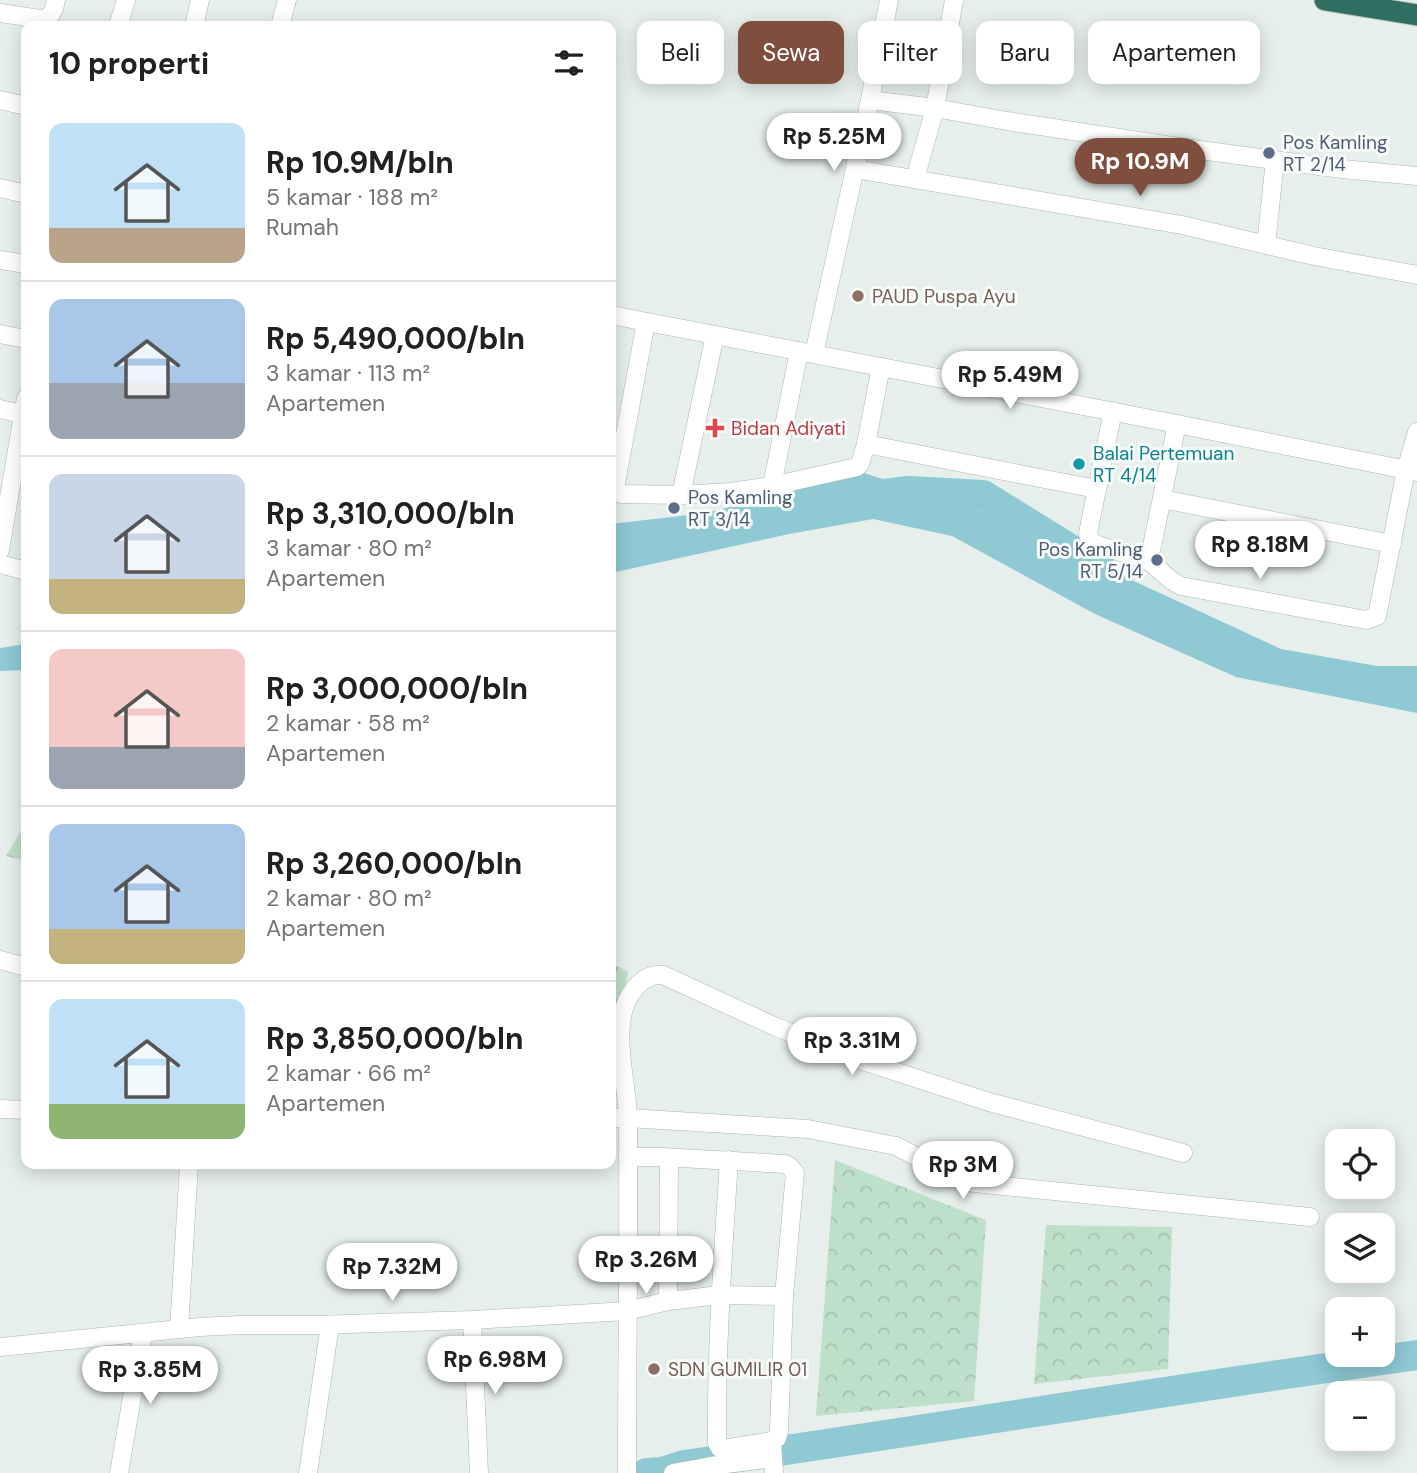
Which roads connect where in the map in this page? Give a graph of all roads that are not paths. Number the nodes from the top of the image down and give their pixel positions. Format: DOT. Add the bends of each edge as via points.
graph roads {
  1 [pos="56,0"];
  2 [pos="126,0"];
  3 [pos="200,0"];
  4 [pos="287,0"];
  5 [pos="889,0"];
  6 [pos="954,0"];
  7 [pos="1325,0"];
  8 [pos="0,13"];
  9 [pos="1417,15"];
  10 [pos="120,21"];
  11 [pos="195,21"];
  12 [pos="281,21"];
  13 [pos="0,100"];
  14 [pos="870,100"];
  15 [pos="21,105"];
  16 [pos="934,108"];
  17 [pos="1275,160"];
  18 [pos="855,169"];
  19 [pos="1416,171"];
  20 [pos="915,179"];
  21 [pos="0,188"];
  22 [pos="21,193"];
  23 [pos="1266,245"];
  24 [pos="0,260"];
  25 [pos="21,263"];
  26 [pos="1417,275"];
  27 [pos="616,316"];
  28 [pos="646,322"];
  29 [pos="0,334"];
  30 [pos="715,335"];
  31 [pos="21,338"];
  32 [pos="807,353"];
  33 [pos="881,367"];
  34 [pos="0,409"];
  35 [pos="21,409"];
  36 [pos="1113,411"];
  37 [pos="21,423"];
  38 [pos="1177,424"];
  39 [pos="1417,432"];
  40 [pos="866,444"];
  41 [pos="1411,471"];
  42 [pos="6,476"];
  43 [pos="616,483"];
  44 [pos="772,486"];
  45 [pos="616,489"];
  46 [pos="1096,489"];
  47 [pos="681,495"];
  48 [pos="1162,499"];
  49 [pos="1392,544"];
  50 [pos="0,550"];
  51 [pos="1149,561"];
  52 [pos="0,564"];
  53 [pos="21,569"];
  54 [pos="0,960"];
  55 [pos="21,966"];
  56 [pos="0,1110"];
  57 [pos="21,1110"];
  58 [pos="619,1118"];
  59 [pos="1183,1153"];
  60 [pos="628,1157"];
  61 [pos="669,1158"];
  62 [pos="729,1160"];
  63 [pos="188,1169"];
  64 [pos="1310,1217"];
  65 [pos="720,1295"];
  66 [pos="784,1296"];
  67 [pos="668,1301"];
  68 [pos="627,1311"];
  69 [pos="472,1320"];
  70 [pos="330,1325"];
  71 [pos="179,1329"];
  72 [pos="143,1333"];
  73 [pos="0,1348"];
  74 [pos="773,1455"];
  75 [pos="711,1469"];
  76 [pos="119,1473"];
  77 [pos="308,1473"];
  78 [pos="479,1473"];
  79 [pos="627,1473"];
  80 [pos="673,1473"];
  1 -- 8 [label="street" via="46,19"];
  2 -- 10 [label="street"];
  3 -- 11 [label="street"];
  4 -- 12 [label="street"];
  5 -- 14 [label="street"];
  6 -- 16 [label="street"];
  7 -- 9 [label="highway"];
  13 -- 15 [label="street"];
  14 -- 16 [label="street"];
  14 -- 18 [label="street"];
  16 -- 17 [label="street"];
  16 -- 20 [label="street"];
  17 -- 19 [label="street" via="1342,169"];
  17 -- 23 [label="street"];
  18 -- 20 [label="street"];
  18 -- 32 [label="street"];
  20 -- 23 [label="street" via="1182,225"];
  21 -- 22 [label="street"];
  23 -- 26 [label="street"];
  24 -- 25 [label="street"];
  27 -- 28 [label="street"];
  28 -- 30 [label="street"];
  28 -- 43 [label="street"];
  29 -- 31 [label="street"];
  30 -- 32 [label="street"];
  30 -- 47 [label="street"];
  32 -- 33 [label="street"];
  32 -- 44 [label="street"];
  33 -- 36 [label="street"];
  33 -- 40 [label="street"];
  34 -- 35 [label="street"];
  36 -- 38 [label="street"];
  36 -- 46 [label="street"];
  37 -- 42 [label="street"];
  38 -- 41 [label="street"];
  38 -- 48 [label="street"];
  39 -- 41 [label="street"];
  40 -- 44 [label="street" via="856,467"];
  40 -- 46 [label="street"];
  41 -- 49 [label="street"];
  42 -- 50 [label="street"];
  44 -- 47 [label="street"];
  45 -- 47 [label="street" via="626,495"];
  46 -- 51 [label="street" via="1088,537 1098,545"];
  48 -- 49 [label="street"];
  48 -- 51 [label="street"];
  49 -- 51 [label="street" via="1377,616 1366,620 1181,586"];
  52 -- 53 [label="street"];
  54 -- 55 [label="street"];
  56 -- 57 [label="street"];
  58 -- 59 [label="street" via="622,1017 638,985 656,974 863,1060 989,1102"];
  58 -- 60 [label="street"];
  58 -- 64 [label="street" via="808,1129 896,1146 965,1182"];
  60 -- 61 [label="street"];
  60 -- 68 [label="street"];
  61 -- 62 [label="street"];
  61 -- 67 [label="street"];
  62 -- 65 [label="street"];
  62 -- 66 [label="street" via="785,1164 795,1173"];
  63 -- 71 [label="street"];
  65 -- 66 [label="street"];
  65 -- 67 [label="street"];
  65 -- 74 [label="street" via="718,1446"];
  66 -- 74 [label="street" via="779,1431"];
  67 -- 68 [label="street"];
  68 -- 69 [label="street"];
  68 -- 79 [label="street"];
  69 -- 70 [label="street"];
  69 -- 78 [label="street"];
  70 -- 71 [label="street"];
  70 -- 77 [label="street"];
  71 -- 72 [label="street"];
  72 -- 73 [label="street"];
  72 -- 76 [label="street"];
  74 -- 75 [label="street"];
  75 -- 80 [label="street"];
}
